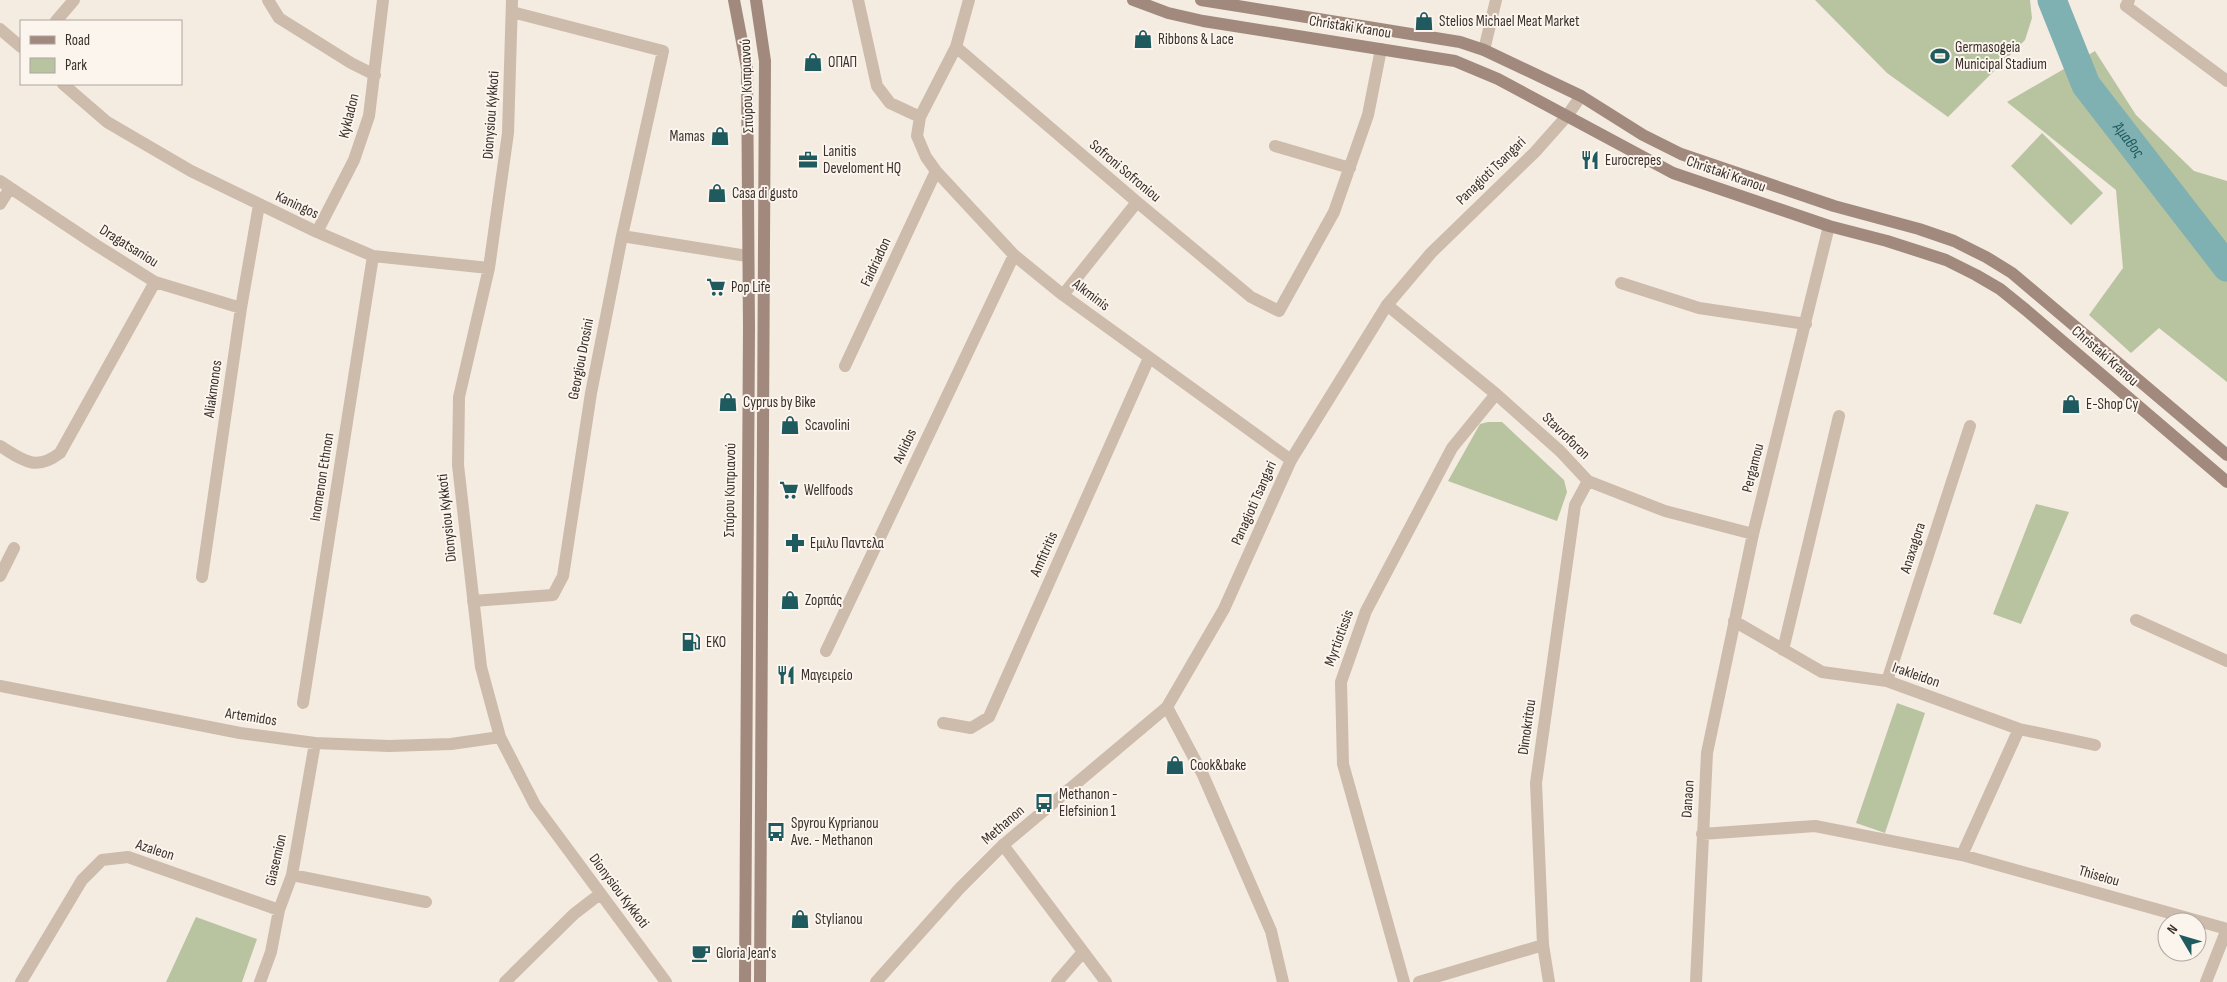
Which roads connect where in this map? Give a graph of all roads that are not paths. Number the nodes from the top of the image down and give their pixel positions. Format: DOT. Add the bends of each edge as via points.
graph roads {
  1 [pos="74,0"];
  2 [pos="268,0"];
  3 [pos="383,0"];
  4 [pos="734,0"];
  5 [pos="756,0"];
  6 [pos="858,0"];
  7 [pos="969,0"];
  8 [pos="1133,0"];
  9 [pos="1201,0"];
  10 [pos="1496,0"];
  11 [pos="2129,0"];
  12 [pos="512,6"];
  13 [pos="57,20"];
  14 [pos="0,29"];
  15 [pos="20,46"];
  16 [pos="956,47"];
  17 [pos="1382,49"];
  18 [pos="1484,50"];
  19 [pos="375,75"];
  20 [pos="2227,81"];
  21 [pos="64,85"];
  22 [pos="1580,96"];
  23 [pos="1568,116"];
  24 [pos="920,117"];
  25 [pos="1275,146"];
  26 [pos="1350,168"];
  27 [pos="936,172"];
  28 [pos="5,185"];
  29 [pos="1137,202"];
  30 [pos="0,204"];
  31 [pos="259,205"];
  32 [pos="1829,226"];
  33 [pos="317,232"];
  34 [pos="622,236"];
  35 [pos="1014,255"];
  36 [pos="373,256"];
  37 [pos="747,256"];
  38 [pos="489,268"];
  39 [pos="155,282"];
  40 [pos="1620,283"];
  41 [pos="1063,295"];
  42 [pos="1387,304"];
  43 [pos="241,308"];
  44 [pos="1806,324"];
  45 [pos="1148,358"];
  46 [pos="845,366"];
  47 [pos="1496,394"];
  48 [pos="1839,416"];
  49 [pos="1970,426"];
  50 [pos="0,446"];
  51 [pos="2227,455"];
  52 [pos="1291,460"];
  53 [pos="1588,480"];
  54 [pos="2227,482"];
  55 [pos="1753,534"];
  56 [pos="14,548"];
  57 [pos="0,576"];
  58 [pos="202,577"];
  59 [pos="473,601"];
  60 [pos="2136,620"];
  61 [pos="1734,621"];
  62 [pos="1783,650"];
  63 [pos="826,651"];
  64 [pos="2227,662"];
  65 [pos="1887,681"];
  66 [pos="0,686"];
  67 [pos="303,703"];
  68 [pos="1167,707"];
  69 [pos="943,723"];
  70 [pos="2019,729"];
  71 [pos="500,737"];
  72 [pos="315,743"];
  73 [pos="2095,745"];
  74 [pos="1702,834"];
  75 [pos="1003,845"];
  76 [pos="1962,855"];
  77 [pos="292,875"];
  78 [pos="600,894"];
  79 [pos="426,902"];
  80 [pos="280,910"];
  81 [pos="2227,929"];
  82 [pos="1543,945"];
  83 [pos="1082,952"];
  84 [pos="21,982"];
  85 [pos="260,982"];
  86 [pos="505,982"];
  87 [pos="666,982"];
  88 [pos="745,982"];
  89 [pos="760,982"];
  90 [pos="876,982"];
  91 [pos="1057,982"];
  92 [pos="1106,982"];
  93 [pos="1283,982"];
  94 [pos="1404,982"];
  95 [pos="1419,982"];
  96 [pos="1549,982"];
  97 [pos="1696,982"];
  98 [pos="2206,982"];
  1 -- 13 [label="street"];
  2 -- 19 [label="street" via="279,18"];
  3 -- 19 [label="street, Kykladon"];
  4 -- 37 [label="main road, Σπύρου Κυπριανού" via="748,68"];
  5 -- 89 [label="main road, Σπύρου Κυπριανού" via="765,61"];
  6 -- 24 [label="street" via="877,86 890,103"];
  7 -- 16 [label="street"];
  8 -- 17 [label="main road, Christaki Kranou" via="1203,21"];
  9 -- 18 [label="main road, Christaki Kranou" via="1432,36"];
  10 -- 18 [label="street"];
  11 -- 20 [label="street" via="2126,6"];
  12 -- 34 [label="street, Georgiou Drosini" via="663,51"];
  12 -- 38 [label="street, Dionysiou Kykkoti" via="508,132"];
  14 -- 15 [label="street"];
  16 -- 24 [label="street"];
  16 -- 29 [label="street, Sofroni Sofroniou"];
  17 -- 23 [label="main road, Christaki Kranou" via="1455,61 1498,79"];
  17 -- 26 [label="street" via="1368,115"];
  18 -- 22 [label="main road, Christaki Kranou"];
  19 -- 33 [label="street, Kykladon" via="369,116 354,160"];
  21 -- 31 [label="street, Kaningos" via="106,122"];
  22 -- 23 [label="street, Panagioti Tsangari"];
  22 -- 51 [label="main road, Christaki Kranou" via="1681,154 1834,206 1919,229 1986,257 2012,273"];
  23 -- 32 [label="main road, Christaki Kranou" via="1673,173"];
  23 -- 42 [label="street, Panagioti Tsangari" via="1431,253"];
  24 -- 27 [label="street, Alkminis" via="917,136"];
  25 -- 26 [label="street"];
  26 -- 29 [label="street, Sofroni Sofroniou" via="1334,212 1279,311 1251,297"];
  27 -- 35 [label="street, Alkminis"];
  27 -- 46 [label="street, Faidriadon"];
  28 -- 30 [label="street, Dragatsaniou"];
  28 -- 39 [label="street, Dragatsaniou"];
  29 -- 41 [label="street"];
  31 -- 33 [label="street, Kaningos"];
  31 -- 43 [label="street, Aliakmonos"];
  32 -- 44 [label="street, Pergamou"];
  32 -- 54 [label="main road, Christaki Kranou" via="1946,260 2000,289"];
  33 -- 36 [label="street, Kaningos"];
  34 -- 37 [label="street"];
  34 -- 59 [label="street, Georgiou Drosini" via="590,393 563,576 553,595"];
  35 -- 41 [label="street, Alkminis"];
  35 -- 63 [label="street, Avlidos"];
  36 -- 38 [label="street, Kaningos"];
  36 -- 67 [label="street, Inomenon Ethnon"];
  37 -- 88 [label="main road, Σπύρου Κυπριανού"];
  38 -- 59 [label="street, Dionysiou Kykkoti" via="460,398 458,465"];
  39 -- 43 [label="street, Dragatsaniou"];
  39 -- 50 [label="street" via="60,453 47,463 29,463"];
  40 -- 44 [label="street" via="1699,308"];
  41 -- 45 [label="street, Alkminis"];
  42 -- 47 [label="street, Stavroforon"];
  42 -- 52 [label="street, Panagioti Tsangari"];
  43 -- 58 [label="street, Aliakmonos"];
  44 -- 55 [label="street, Pergamou"];
  45 -- 52 [label="street, Alkminis"];
  45 -- 69 [label="street, Amfitritis" via="989,716 971,728"];
  47 -- 53 [label="street, Stavroforon"];
  47 -- 94 [label="street, Myrtiotissis" via="1452,448 1366,611 1341,682 1343,764"];
  48 -- 62 [label="street"];
  49 -- 65 [label="street, Anaxagora"];
  52 -- 68 [label="street, Panagioti Tsangari" via="1224,609"];
  53 -- 55 [label="street, Stavroforon" via="1665,511"];
  53 -- 82 [label="street, Dimokritou" via="1576,505 1536,783"];
  55 -- 61 [label="street, Pergamou"];
  56 -- 57 [label="street"];
  59 -- 71 [label="street, Dionysiou Kykkoti" via="481,667"];
  60 -- 64 [label="street"];
  61 -- 62 [label="street, Irakleidon"];
  61 -- 74 [label="street, Danaon" via="1707,753"];
  62 -- 65 [label="street, Irakleidon" via="1822,672"];
  65 -- 70 [label="street, Irakleidon"];
  66 -- 72 [label="street, Artemidos" via="240,733"];
  68 -- 75 [label="street, Methanon"];
  68 -- 93 [label="street" via="1202,775 1271,931"];
  70 -- 73 [label="street, Irakleidon"];
  70 -- 76 [label="street"];
  71 -- 72 [label="street, Artemidos" via="451,744"];
  71 -- 78 [label="street, Dionysiou Kykkoti" via="535,805"];
  72 -- 77 [label="street, Giasemion"];
  74 -- 76 [label="street, Thiseiou" via="1816,826"];
  74 -- 97 [label="street, Danaon"];
  75 -- 83 [label="street"];
  75 -- 90 [label="street, Methanon"];
  76 -- 81 [label="street, Thiseiou"];
  77 -- 79 [label="street"];
  77 -- 80 [label="street, Giasemion"];
  78 -- 86 [label="street" via="574,914"];
  78 -- 87 [label="street, Dionysiou Kykkoti"];
  80 -- 84 [label="street, Azaleon" via="128,856 102,860 82,880"];
  80 -- 85 [label="street, Giasemion" via="271,952"];
  81 -- 98 [label="street"];
  82 -- 95 [label="street"];
  82 -- 96 [label="street, Dimokritou"];
  83 -- 91 [label="street"];
  83 -- 92 [label="street"];
}
